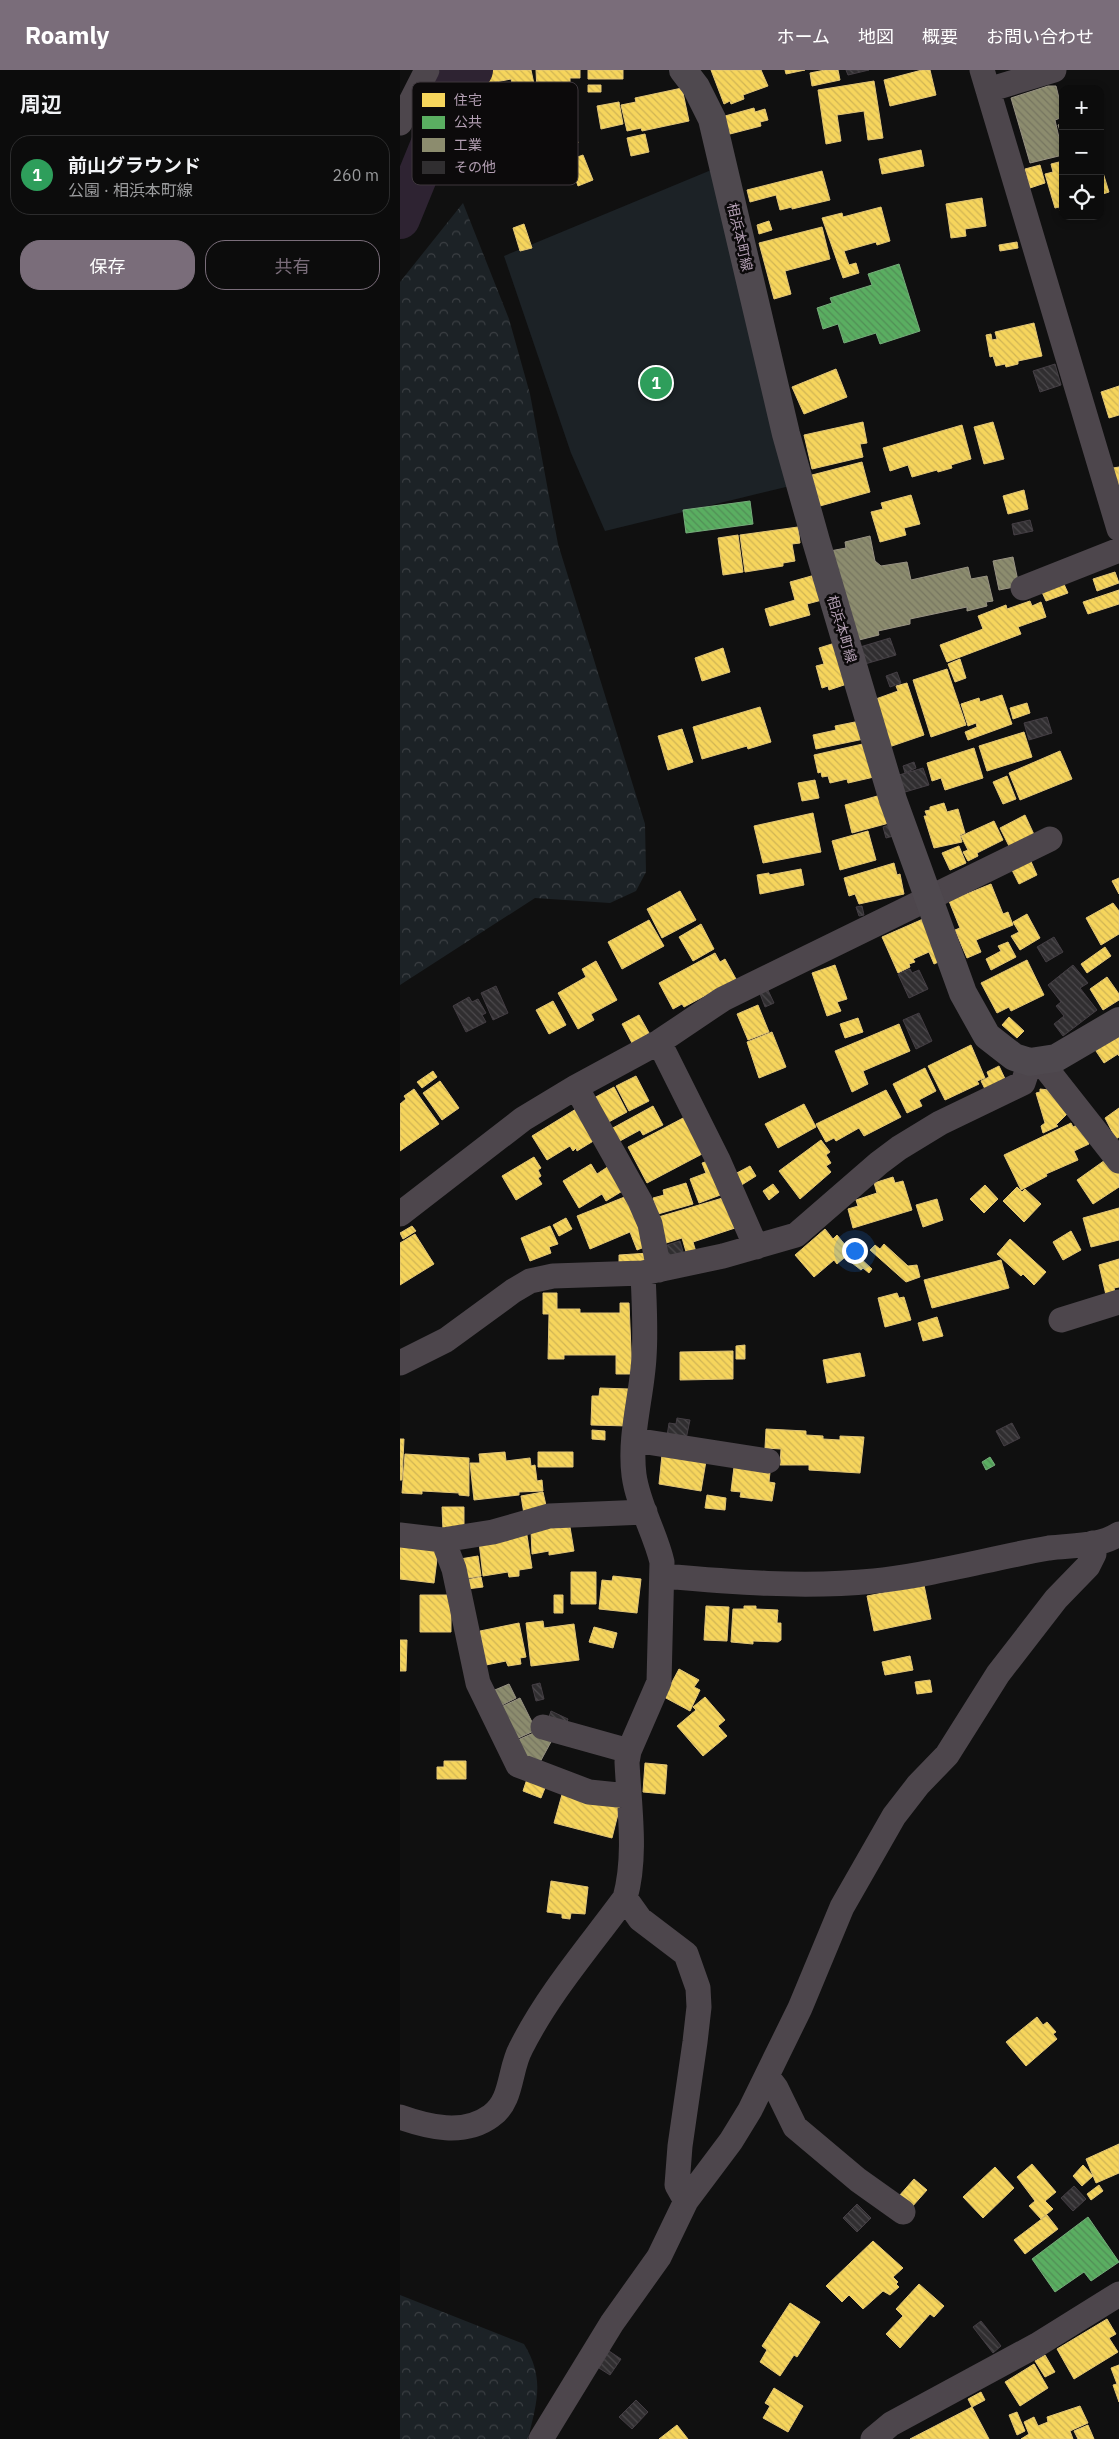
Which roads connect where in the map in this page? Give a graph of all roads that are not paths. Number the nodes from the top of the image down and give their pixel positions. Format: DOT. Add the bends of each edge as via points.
graph roads {
  1 [pos="427,70"];
  2 [pos="683,70"];
  3 [pos="1054,70"];
  4 [pos="985,80"];
  5 [pos="421,82"];
  6 [pos="412,99"];
  7 [pos="400,123"];
  8 [pos="1109,457"];
  9 [pos="1119,528"];
  10 [pos="1119,550"];
  11 [pos="1024,588"];
  12 [pos="1050,839"];
  13 [pos="929,899"];
  14 [pos="1119,1021"];
  15 [pos="659,1042"];
  16 [pos="1035,1062"];
  17 [pos="576,1087"];
  18 [pos="1119,1161"];
  19 [pos="405,1200"];
  20 [pos="756,1248"];
  21 [pos="651,1271"];
  22 [pos="1119,1302"];
  23 [pos="1061,1320"];
  24 [pos="400,1363"];
  25 [pos="634,1440"];
  26 [pos="768,1461"];
  27 [pos="645,1512"];
  28 [pos="1119,1534"];
  29 [pos="400,1535"];
  30 [pos="443,1540"];
  31 [pos="1093,1543"];
  32 [pos="662,1576"];
  33 [pos="543,1727"];
  34 [pos="629,1751"];
  35 [pos="628,1796"];
  36 [pos="625,1898"];
  37 [pos="767,2076"];
  38 [pos="400,2117"];
  39 [pos="686,2201"];
  40 [pos="904,2212"];
  41 [pos="1119,2294"];
  42 [pos="541,2439"];
  43 [pos="873,2439"];
  1 -- 5 [label="street"];
  2 -- 13 [label="main road, 相浜本町線" via="696,87 712,119 788,442 893,800"];
  3 -- 4 [label="street"];
  4 -- 8 [label="street"];
  6 -- 7 [label="street"];
  8 -- 9 [label="street"];
  10 -- 11 [label="street"];
  12 -- 13 [label="street"];
  13 -- 15 [label="street" via="722,1000"];
  13 -- 16 [label="main road, 相浜本町線" via="964,993 987,1036 1014,1057"];
  14 -- 16 [label="main road" via="1056,1058"];
  15 -- 17 [label="street"];
  15 -- 20 [label="street" via="718,1160"];
  16 -- 18 [label="street"];
  16 -- 20 [label="street" via="1024,1083 940,1123 899,1148 796,1235"];
  17 -- 19 [label="street" via="523,1119"];
  17 -- 21 [label="street" via="650,1224"];
  20 -- 21 [label="street"];
  21 -- 24 [label="street" via="553,1276 530,1281 446,1340"];
  21 -- 25 [label="street"];
  22 -- 23 [label="street"];
  25 -- 26 [label="street"];
  25 -- 27 [label="street" via="634,1474"];
  27 -- 30 [label="street" via="549,1516 492,1532"];
  27 -- 32 [label="street" via="658,1546"];
  28 -- 31 [label="street"];
  29 -- 30 [label="street"];
  30 -- 35 [label="street" via="454,1569 478,1683 518,1765 589,1792"];
  31 -- 32 [label="street" via="858,1582 743,1583"];
  31 -- 37 [label="street" via="1094,1554 1088,1566 1050,1607 998,1674 947,1756 918,1785 894,1816 842,1906 800,2008"];
  32 -- 34 [label="street" via="660,1682"];
  33 -- 34 [label="street"];
  34 -- 35 [label="street"];
  35 -- 36 [label="street" via="631,1829 629,1883"];
  36 -- 38 [label="street" via="531,2028 516,2056 506,2099 492,2116 453,2129 427,2126"];
  36 -- 39 [label="street" via="640,1919 686,1954 696,1982 699,2007 677,2185"];
  37 -- 39 [label="street" via="731,2141"];
  37 -- 40 [label="street" via="795,2127 858,2180"];
  39 -- 42 [label="street" via="659,2257 612,2323"];
  41 -- 43 [label="street" via="1037,2345 891,2424"];
}
